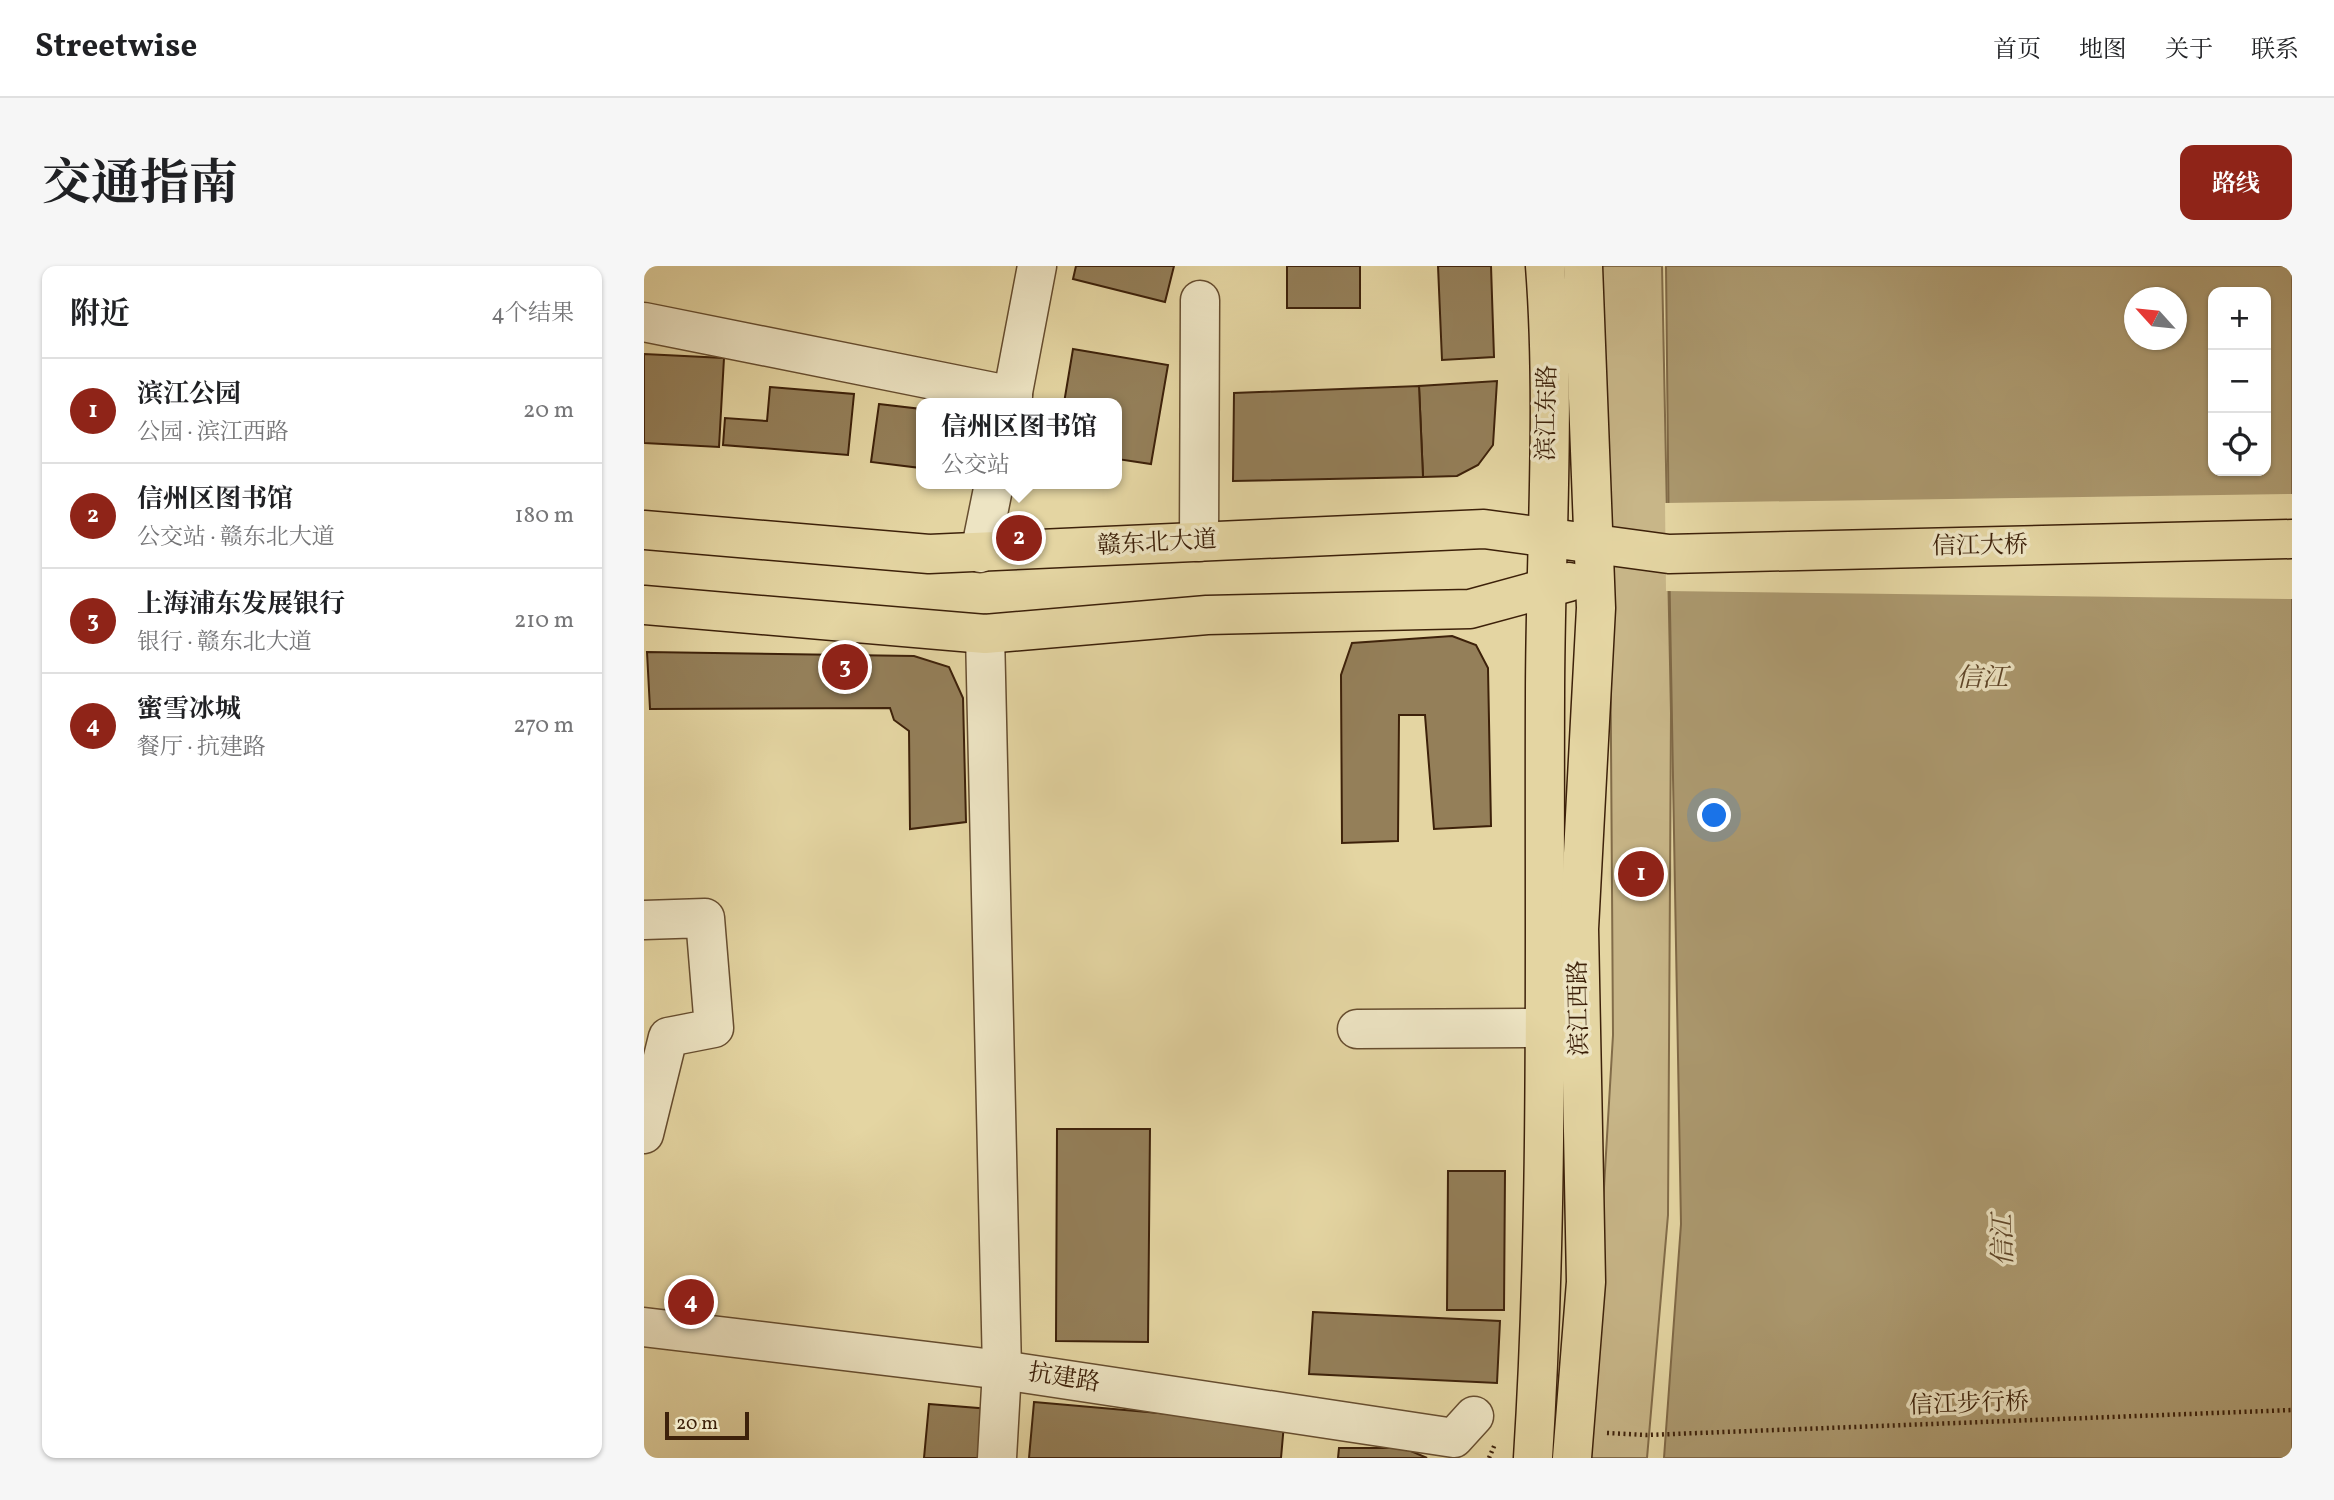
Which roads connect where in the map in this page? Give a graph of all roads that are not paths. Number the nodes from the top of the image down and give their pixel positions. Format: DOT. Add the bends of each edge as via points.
graph roads {
  1 [pos="1545,266"];
  2 [pos="1583,266"];
  3 [pos="1031,267"];
  4 [pos="1200,300"];
  5 [pos="644,322"];
  6 [pos="1003,398"];
  7 [pos="1012,398"];
  8 [pos="993,489"];
  9 [pos="644,530"];
  10 [pos="2292,540"];
  11 [pos="1199,542"];
  12 [pos="979,553"];
  13 [pos="1669,554"];
  14 [pos="1594,559"];
  15 [pos="1546,562"];
  16 [pos="644,605"];
  17 [pos="985,634"];
  18 [pos="644,920"];
  19 [pos="1357,1028"];
  20 [pos="1546,1028"];
  21 [pos="644,1134"];
  22 [pos="644,1328"];
  23 [pos="1002,1370"];
  24 [pos="1472,1438"];
  25 [pos="997,1458"];
  26 [pos="1533,1458"];
  27 [pos="1572,1458"];
  1 -- 15 [label="main road, 滨江东路" via="1550,328"];
  2 -- 14 [label="main road, 滨江东路"];
  3 -- 7 [label="street"];
  4 -- 11 [label="street"];
  5 -- 6 [label="street"];
  8 -- 12 [label="street"];
  9 -- 12 [label="main road, 赣东北大道" via="929,554"];
  10 -- 13 [label="main road, 信江大桥"];
  11 -- 12 [label="main road, 赣东北大道"];
  11 -- 15 [label="main road, 赣东北大道" via="1483,528"];
  13 -- 14 [label="main road, 赣东北大道"];
  14 -- 15 [label="main road, 赣东北大道"];
  14 -- 15 [label="main road"];
  14 -- 27 [label="main road, 滨江西路" via="1596,608 1579,929 1586,1282"];
  15 -- 17 [label="main road" via="1470,610 1207,615"];
  15 -- 20 [label="main road, 滨江西路"];
  16 -- 17 [label="main road"];
  17 -- 23 [label="street"];
  18 -- 21 [label="street" via="705,918 714,1028 668,1037"];
  19 -- 20 [label="street"];
  20 -- 26 [label="main road, 滨江西路"];
  22 -- 23 [label="street, 抗建路"];
  23 -- 24 [label="street, 抗建路"];
  23 -- 25 [label="street"];
}
